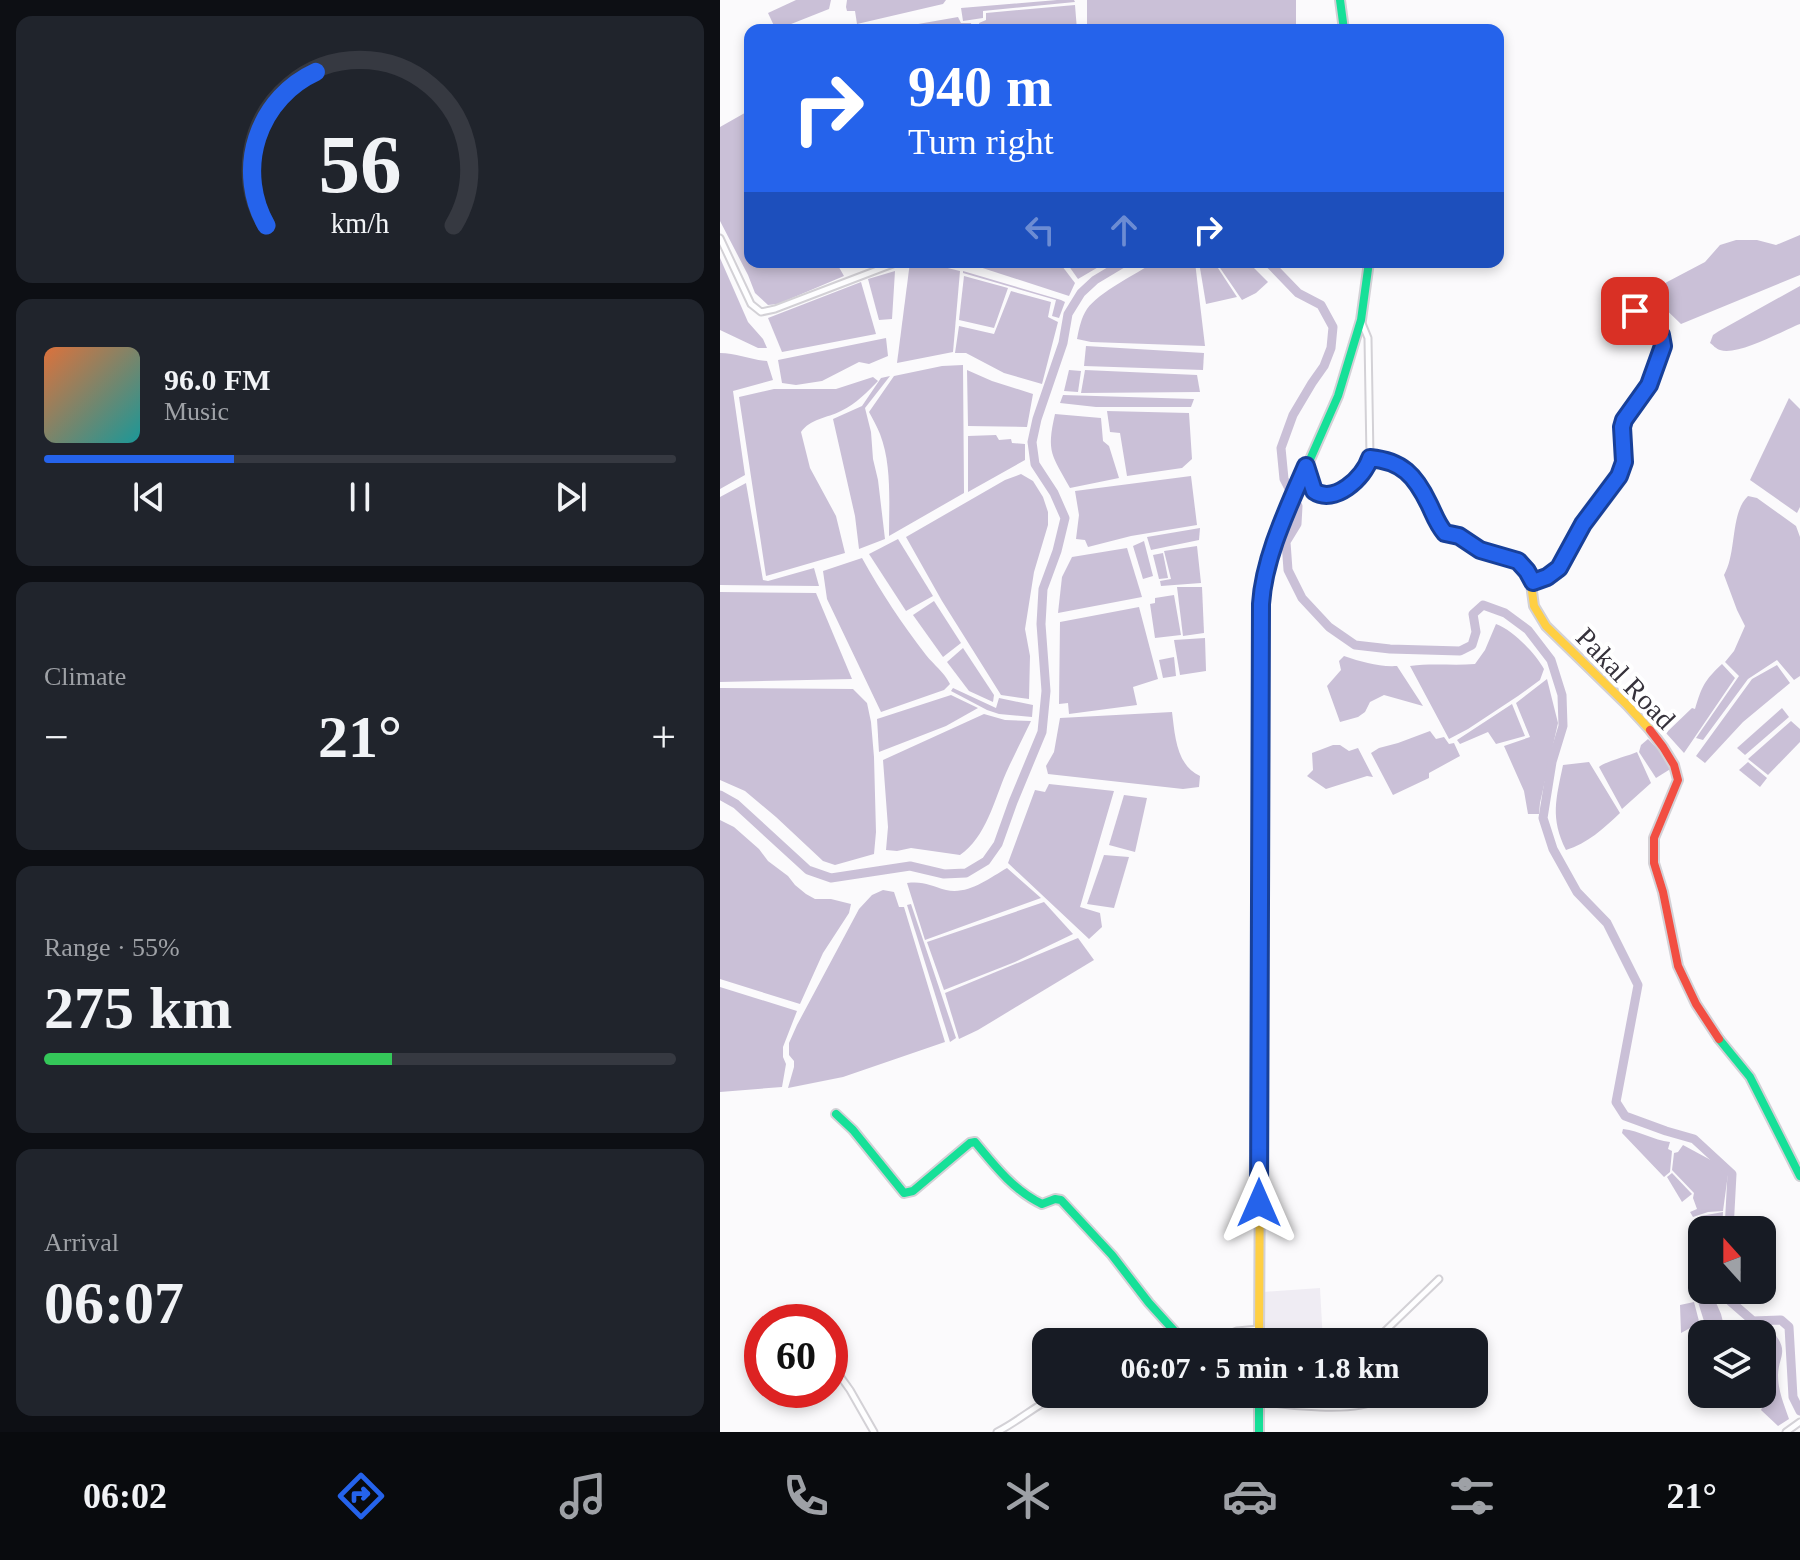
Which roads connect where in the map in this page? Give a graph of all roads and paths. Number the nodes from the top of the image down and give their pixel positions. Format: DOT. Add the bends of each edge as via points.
graph roads {
  1 [pos="1340,0"];
  2 [pos="1343,24"];
  3 [pos="720,238"];
  4 [pos="882,268"];
  5 [pos="1368,268"];
  6 [pos="1622,287"];
  7 [pos="1361,320"];
  8 [pos="1370,458"];
  9 [pos="1306,466"];
  10 [pos="1533,582"];
  11 [pos="836,1114"];
  12 [pos="1800,1176"];
  13 [pos="1439,1279"];
  14 [pos="1172,1328"];
  15 [pos="1259,1328"];
  16 [pos="1388,1328"];
  17 [pos="848,1387"];
  18 [pos="1035,1408"];
  19 [pos="1259,1408"];
  20 [pos="1800,1422"];
  21 [pos="874,1432"];
  22 [pos="997,1432"];
  23 [pos="1259,1432"];
  24 [pos="1786,1432"];
  1 -- 2 [label="street"];
  3 -- 4 [label="street" via="751,304 761,312"];
  5 -- 7 [label="street"];
  6 -- 10 [label="street" via="1635,311 1661,335 1663,346 1649,385 1624,420 1619,476 1559,568"];
  7 -- 8 [label="street" via="1368,338"];
  7 -- 9 [label="street" via="1338,396"];
  8 -- 9 [label="street" via="1356,480 1329,494 1314,491"];
  8 -- 10 [label="street" via="1394,462 1408,473 1445,533 1518,561"];
  9 -- 15 [label="street" via="1266,570 1260,628"];
  10 -- 12 [label="street, Pakal Road" via="1533,604 1546,627 1638,716 1677,768 1678,780 1653,850 1678,966 1696,1004 1754,1084"];
  11 -- 14 [label="street" via="904,1193 975,1142 990,1163 1037,1203 1061,1200"];
  13 -- 16 [label="street"];
  17 -- 21 [label="street"];
  18 -- 22 [label="street"];
  19 -- 23 [label="street"];
  20 -- 24 [label="street"];
}
